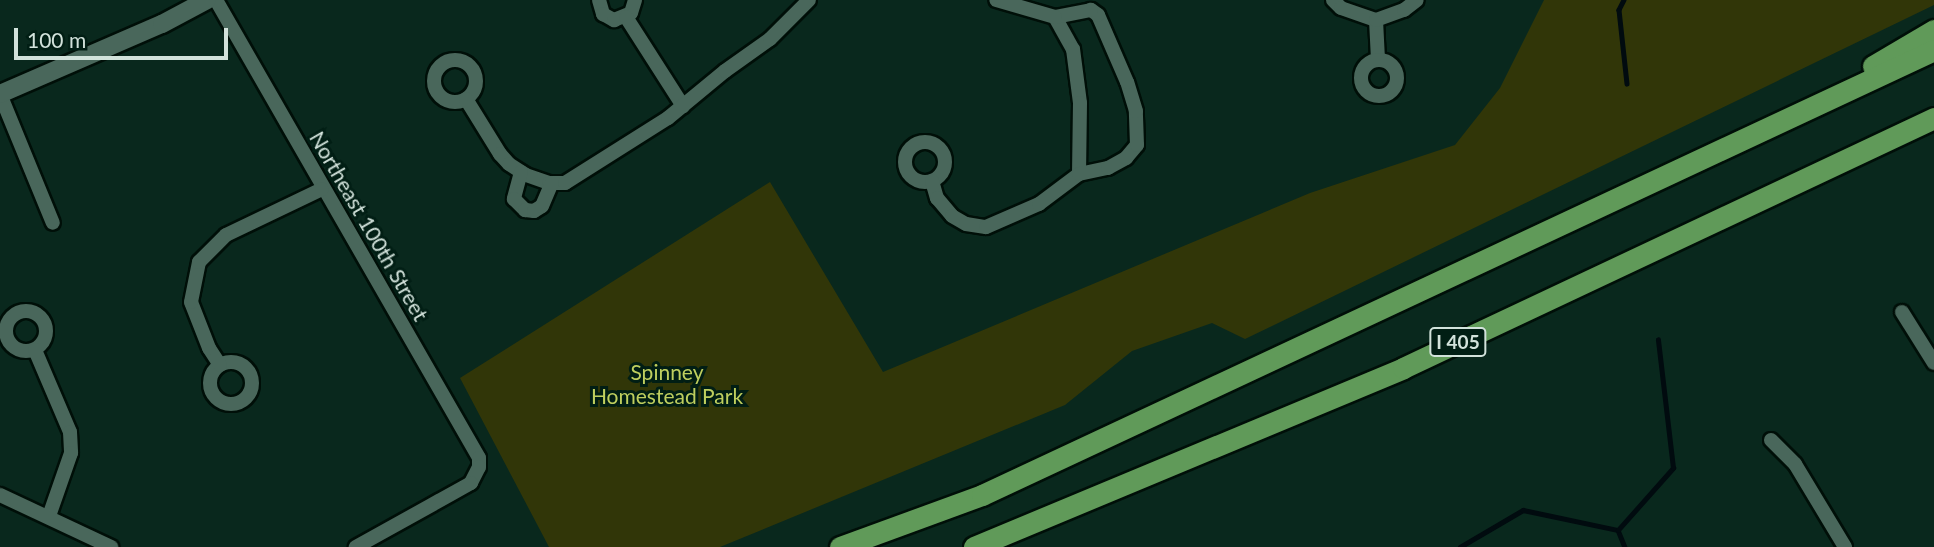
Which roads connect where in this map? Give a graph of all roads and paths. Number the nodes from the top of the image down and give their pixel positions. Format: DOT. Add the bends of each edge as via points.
graph roads {
  1 [pos="207,0"];
  2 [pos="216,0"];
  3 [pos="599,0"];
  4 [pos="635,0"];
  5 [pos="809,0"];
  6 [pos="996,0"];
  7 [pos="1333,0"];
  8 [pos="1417,0"];
  9 [pos="626,17"];
  10 [pos="1055,17"];
  11 [pos="1376,19"];
  12 [pos="1934,30"];
  13 [pos="1934,51"];
  14 [pos="1378,61"];
  15 [pos="0,94"];
  16 [pos="466,99"];
  17 [pos="683,106"];
  18 [pos="1934,118"];
  19 [pos="1759,135"];
  20 [pos="521,172"];
  21 [pos="1079,174"];
  22 [pos="932,181"];
  23 [pos="552,183"];
  24 [pos="322,189"];
  25 [pos="53,223"];
  26 [pos="1902,312"];
  27 [pos="34,350"];
  28 [pos="1934,363"];
  29 [pos="220,365"];
  30 [pos="1771,440"];
  31 [pos="0,495"];
  32 [pos="49,516"];
  33 [pos="111,547"];
  34 [pos="356,547"];
  35 [pos="840,547"];
  36 [pos="974,547"];
  37 [pos="1845,547"];
  1 -- 15 [label="street"];
  2 -- 24 [label="street, Northeast 100th Street"];
  3 -- 9 [label="street" via="608,18"];
  4 -- 9 [label="street"];
  5 -- 17 [label="street" via="770,39"];
  6 -- 10 [label="street"];
  7 -- 11 [label="street" via="1341,8"];
  8 -- 11 [label="street" via="1404,10"];
  9 -- 17 [label="street"];
  10 -- 21 [label="street" via="1073,49 1080,103"];
  10 -- 21 [label="street" via="1091,10 1102,21 1136,111 1137,145 1126,158 1108,168"];
  11 -- 14 [label="street"];
  12 -- 19 [label="highway"];
  13 -- 19 [label="highway"];
  15 -- 25 [label="street"];
  16 -- 20 [label="street" via="500,154"];
  17 -- 23 [label="street" via="565,183"];
  18 -- 36 [label="highway, I 405" via="1403,368"];
  19 -- 35 [label="highway" via="982,495"];
  20 -- 23 [label="street"];
  20 -- 23 [label="street" via="514,199 525,210 542,206"];
  21 -- 22 [label="street" via="1039,204 986,227 951,216 937,198"];
  24 -- 29 [label="street" via="226,235 199,262 191,302"];
  24 -- 34 [label="street, Northeast 100th Street" via="479,458 476,474 462,489"];
  26 -- 28 [label="street"];
  27 -- 32 [label="street" via="70,432 68,464"];
  30 -- 37 [label="street" via="1795,464"];
  31 -- 32 [label="street"];
  32 -- 33 [label="street"];
}
